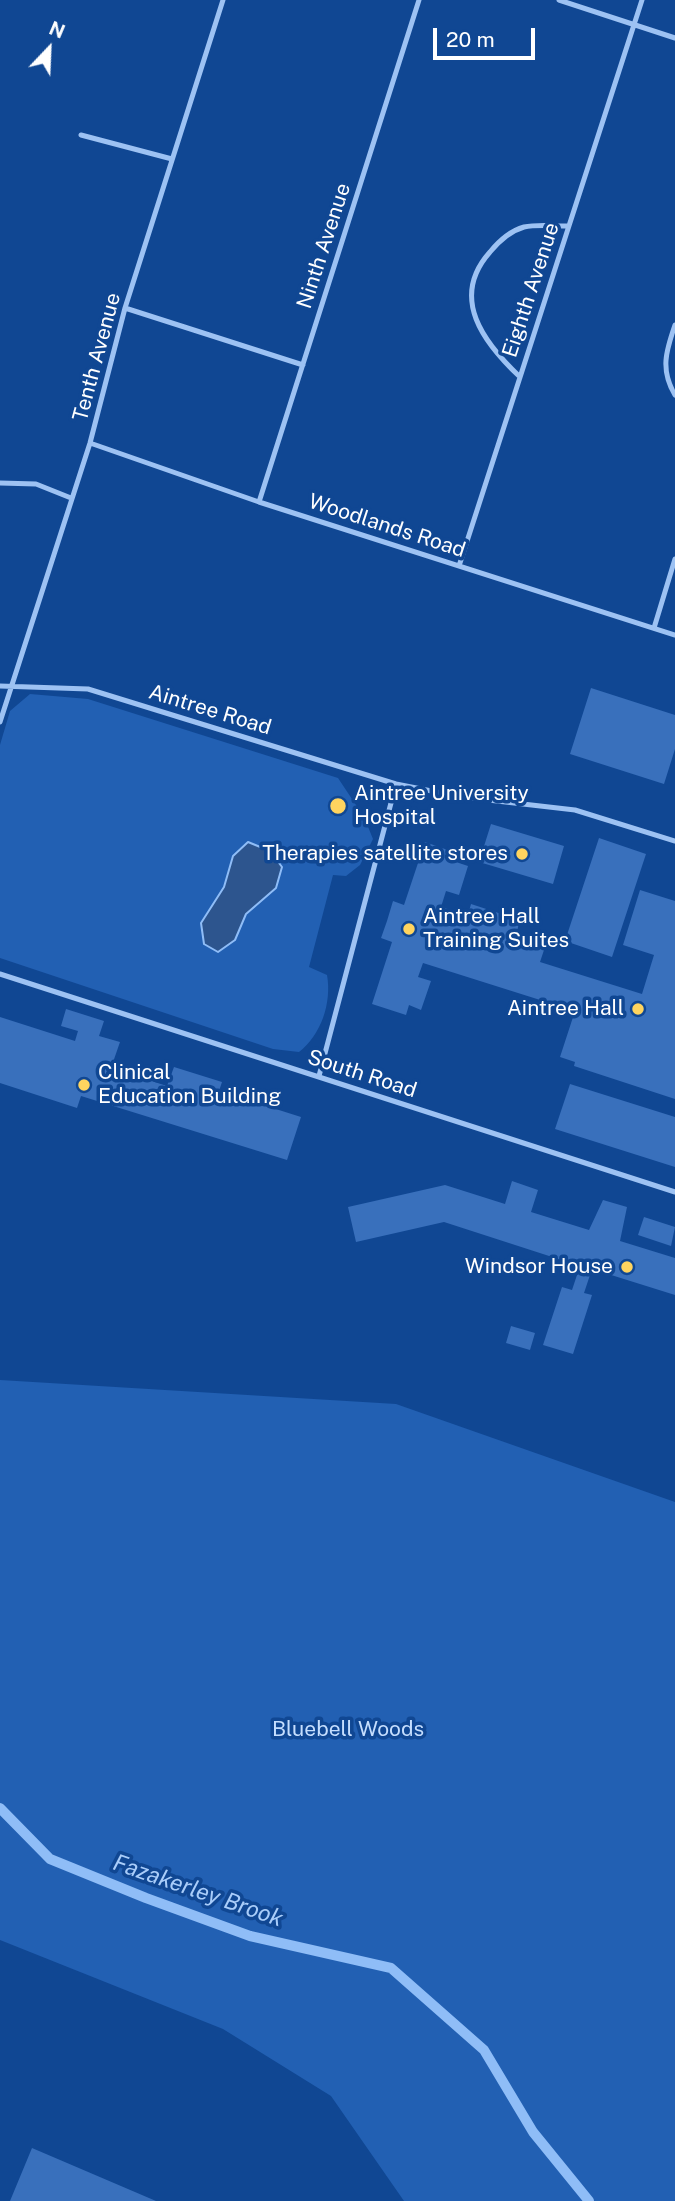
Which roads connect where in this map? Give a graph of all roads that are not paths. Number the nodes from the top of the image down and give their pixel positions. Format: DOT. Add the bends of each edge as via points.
graph roads {
  1 [pos="223,0"];
  2 [pos="419,0"];
  3 [pos="558,0"];
  4 [pos="642,0"];
  5 [pos="635,25"];
  6 [pos="675,38"];
  7 [pos="81,135"];
  8 [pos="172,159"];
  9 [pos="568,226"];
  10 [pos="125,308"];
  11 [pos="675,325"];
  12 [pos="303,365"];
  13 [pos="520,377"];
  14 [pos="675,396"];
  15 [pos="90,443"];
  16 [pos="0,483"];
  17 [pos="71,498"];
  18 [pos="259,502"];
  19 [pos="675,559"];
  20 [pos="459,566"];
  21 [pos="654,628"];
  22 [pos="675,635"];
  23 [pos="12,685"];
  24 [pos="0,686"];
  25 [pos="0,722"];
  26 [pos="396,784"];
  27 [pos="675,841"];
  28 [pos="0,974"];
  29 [pos="319,1076"];
  30 [pos="675,1192"];
  1 -- 8 [label="lane, Tenth Avenue"];
  2 -- 12 [label="lane, Ninth Avenue"];
  3 -- 5 [label="lane"];
  4 -- 5 [label="lane, Eighth Avenue"];
  5 -- 6 [label="lane"];
  5 -- 9 [label="lane, Eighth Avenue"];
  7 -- 8 [label="lane"];
  8 -- 10 [label="lane, Tenth Avenue"];
  9 -- 13 [label="lane, Eighth Avenue"];
  9 -- 13 [label="lane" via="525,227 501,239 483,260 473,288 471,305 479,329 493,351"];
  10 -- 12 [label="lane"];
  10 -- 15 [label="lane, Tenth Avenue"];
  11 -- 14 [label="lane" via="664,356 667,382"];
  12 -- 18 [label="lane, Ninth Avenue"];
  13 -- 20 [label="lane, Eighth Avenue"];
  15 -- 17 [label="lane, Tenth Avenue"];
  15 -- 18 [label="lane, Woodlands Road"];
  16 -- 17 [label="lane" via="36,484"];
  17 -- 23 [label="lane, Tenth Avenue"];
  18 -- 20 [label="lane, Woodlands Road"];
  19 -- 21 [label="lane"];
  20 -- 21 [label="lane, Woodlands Road"];
  21 -- 22 [label="lane, Woodlands Road"];
  23 -- 24 [label="lane, Aintree Road"];
  23 -- 25 [label="lane, Tenth Avenue"];
  23 -- 26 [label="lane, Aintree Road" via="88,689"];
  26 -- 27 [label="lane, Aintree Road" via="575,810"];
  26 -- 29 [label="lane"];
  28 -- 29 [label="lane, South Road"];
  29 -- 30 [label="lane, South Road"];
}
